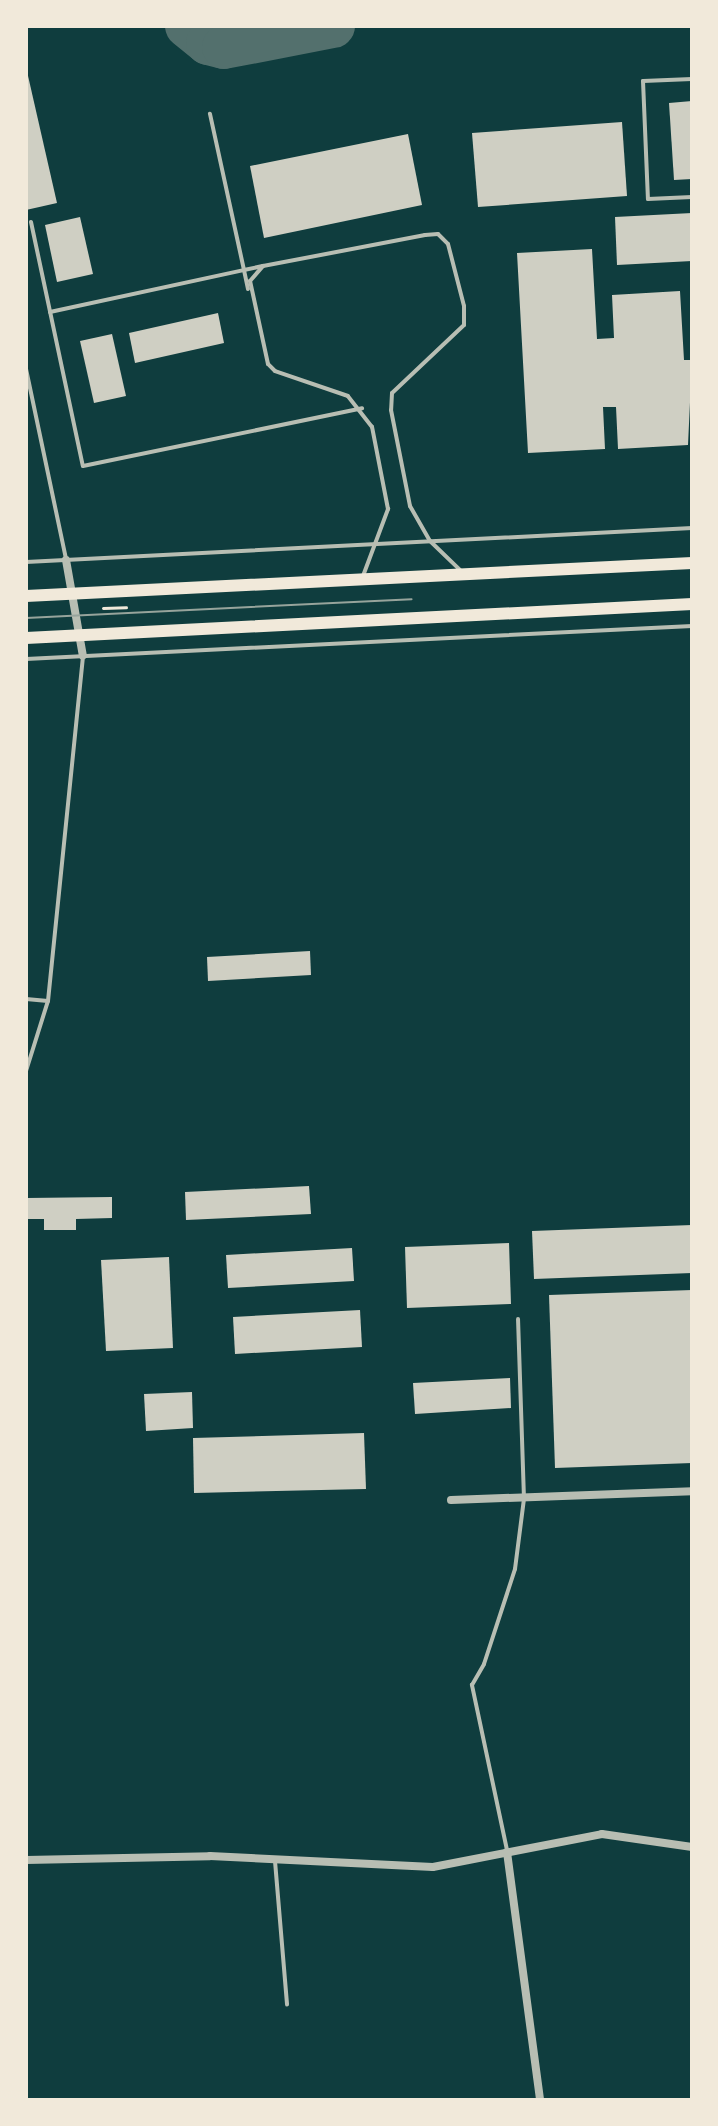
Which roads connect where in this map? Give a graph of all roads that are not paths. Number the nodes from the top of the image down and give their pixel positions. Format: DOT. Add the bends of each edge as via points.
graph roads {
  1 [pos="692,79"];
  2 [pos="210,114"];
  3 [pos="692,197"];
  4 [pos="31,222"];
  5 [pos="263,266"];
  6 [pos="244,270"];
  7 [pos="248,291"];
  8 [pos="50,312"];
  9 [pos="26,369"];
  10 [pos="362,408"];
  11 [pos="692,528"];
  12 [pos="430,541"];
  13 [pos="377,543"];
  14 [pos="66,560"];
  15 [pos="26,562"];
  16 [pos="692,563"];
  17 [pos="464,574"];
  18 [pos="361,579"];
  19 [pos="72,594"];
  20 [pos="26,596"];
  21 [pos="692,604"];
  22 [pos="692,626"];
  23 [pos="81,636"];
  24 [pos="26,638"];
  25 [pos="83,656"];
  26 [pos="26,659"];
  27 [pos="26,999"];
  28 [pos="48,1001"];
  29 [pos="26,1071"];
  30 [pos="518,1319"];
  31 [pos="692,1491"];
  32 [pos="524,1499"];
  33 [pos="451,1500"];
  34 [pos="692,1847"];
  35 [pos="507,1852"];
  36 [pos="275,1858"];
  37 [pos="26,1860"];
  38 [pos="287,2005"];
  39 [pos="540,2100"];
  1 -- 3 [label="lane" via="643,81 648,199"];
  2 -- 6 [label="lane"];
  4 -- 8 [label="lane"];
  5 -- 6 [label="lane"];
  5 -- 7 [label="lane"];
  5 -- 12 [label="lane" via="425,235 438,234 448,244 464,325 392,393 410,506"];
  6 -- 7 [label="lane"];
  6 -- 8 [label="lane"];
  7 -- 10 [label="lane" via="268,364 348,396"];
  8 -- 10 [label="lane" via="83,466"];
  9 -- 14 [label="lane"];
  10 -- 13 [label="lane" via="372,427 388,509"];
  11 -- 12 [label="lane"];
  12 -- 13 [label="lane"];
  12 -- 17 [label="lane"];
  13 -- 14 [label="lane"];
  13 -- 18 [label="lane"];
  14 -- 15 [label="lane"];
  14 -- 19 [label="street"];
  16 -- 17 [label="main road"];
  17 -- 18 [label="main road"];
  18 -- 19 [label="main road"];
  19 -- 20 [label="main road"];
  19 -- 23 [label="street"];
  21 -- 23 [label="main road"];
  22 -- 25 [label="lane"];
  23 -- 24 [label="main road"];
  23 -- 25 [label="street"];
  25 -- 26 [label="lane"];
  25 -- 28 [label="lane"];
  27 -- 28 [label="lane"];
  28 -- 29 [label="lane"];
  30 -- 32 [label="lane"];
  31 -- 32 [label="street"];
  32 -- 33 [label="street"];
  32 -- 35 [label="lane" via="515,1569 472,1685"];
  34 -- 35 [label="street" via="602,1834"];
  35 -- 36 [label="street" via="433,1867"];
  35 -- 39 [label="street"];
  36 -- 37 [label="street" via="103,1854"];
  36 -- 38 [label="lane"];
}
